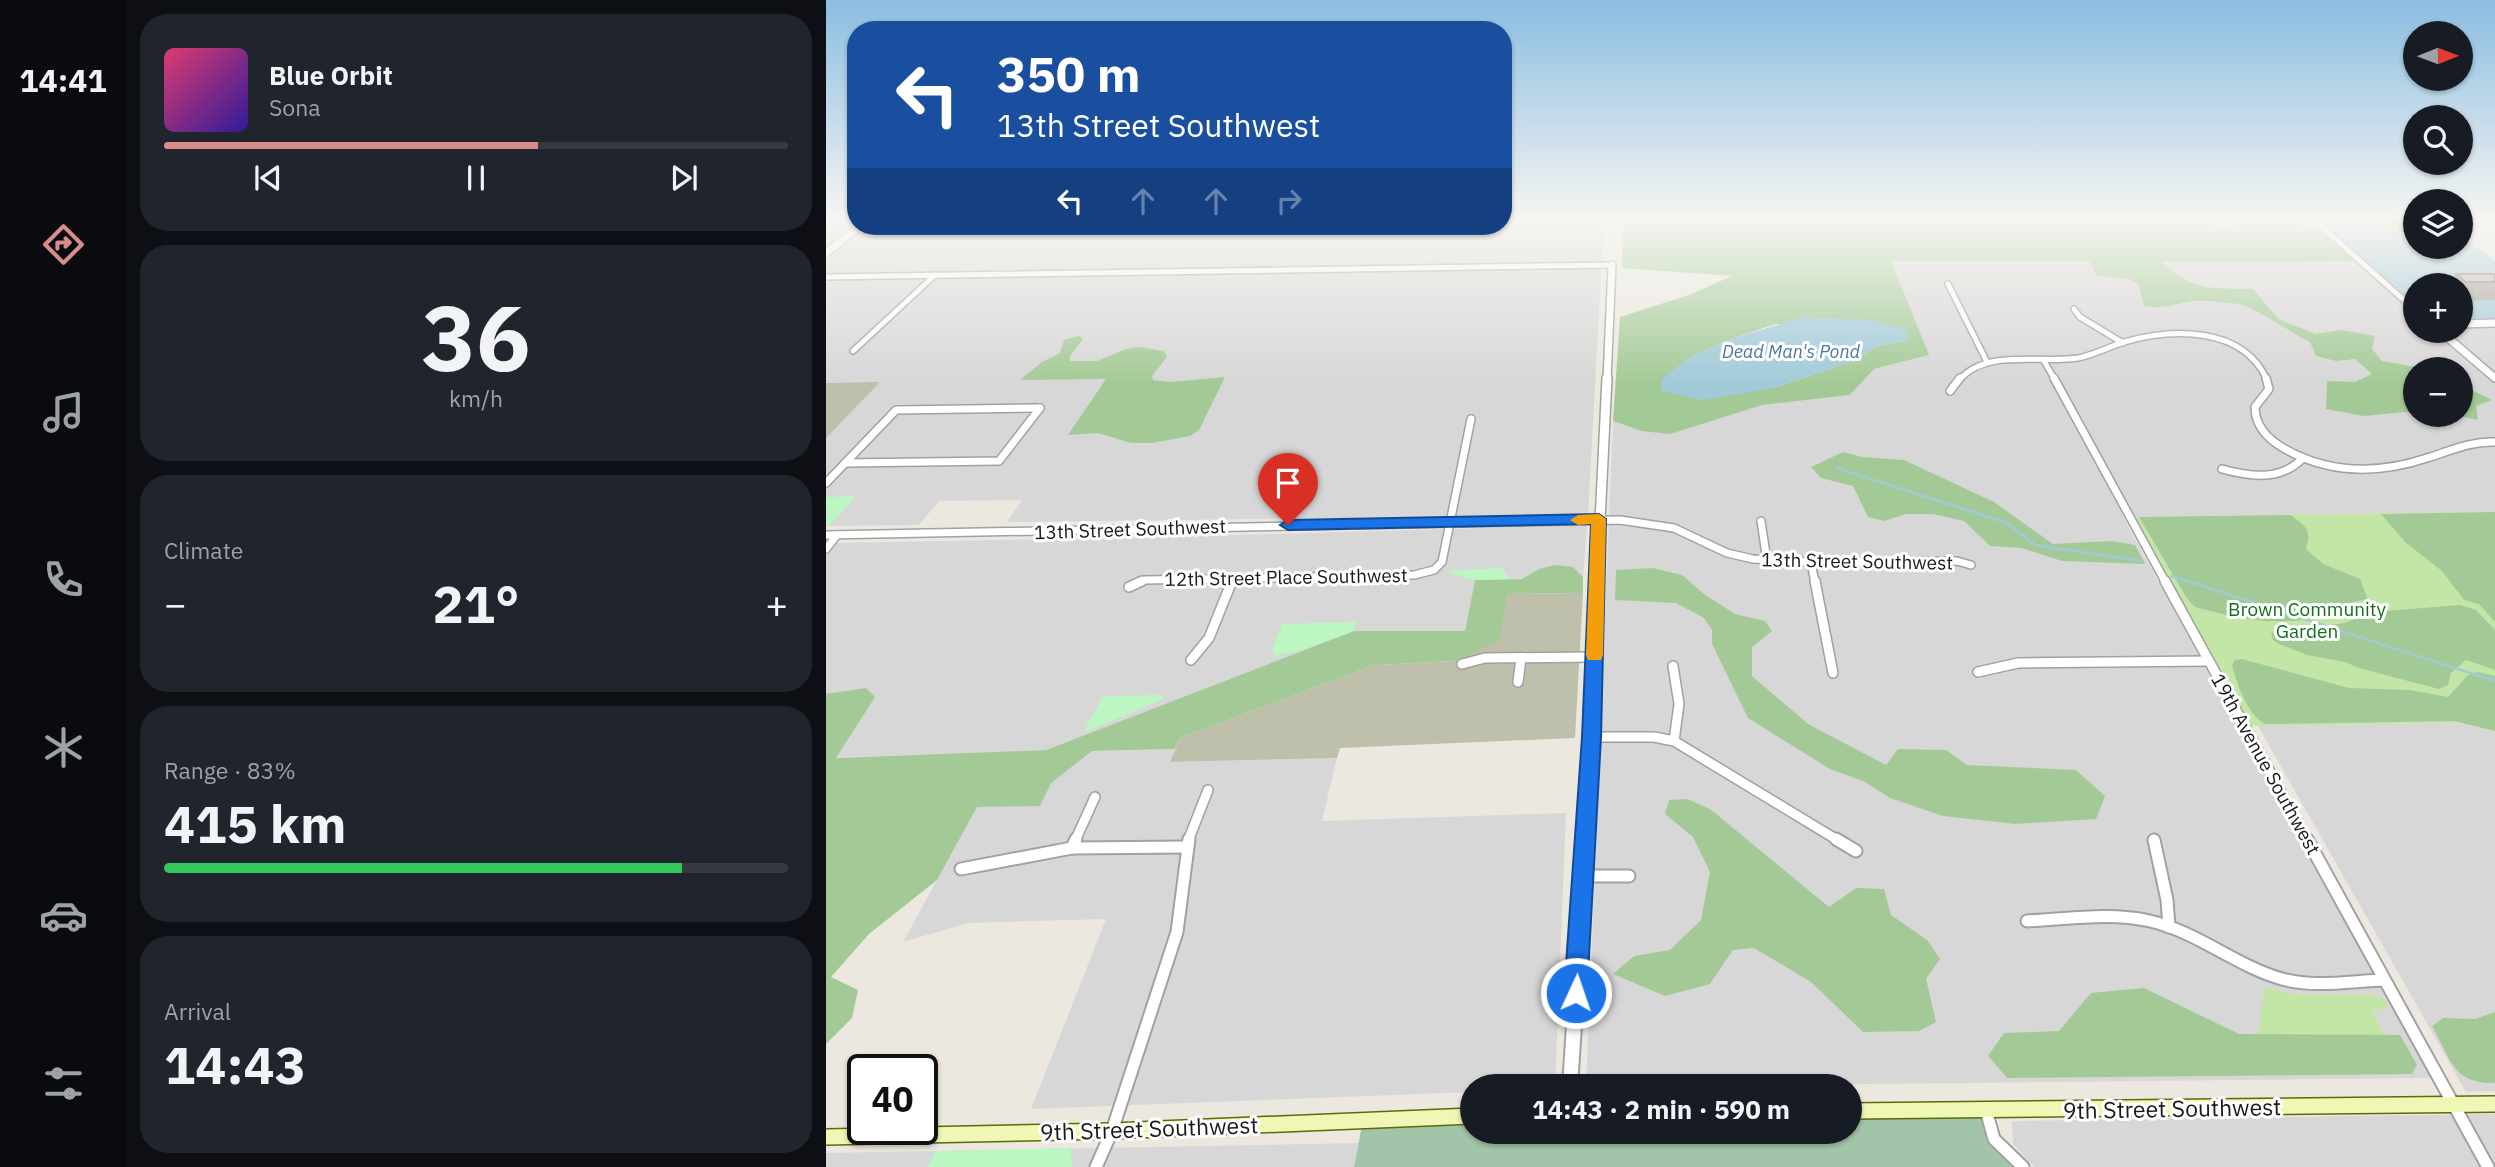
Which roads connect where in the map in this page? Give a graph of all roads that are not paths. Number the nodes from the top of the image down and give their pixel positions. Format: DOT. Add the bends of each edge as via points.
graph roads {
  1 [pos="1039,273"];
  2 [pos="1614,273"];
  3 [pos="2374,273"];
  4 [pos="935,275"];
  5 [pos="826,276"];
  6 [pos="1948,284"];
  7 [pos="2403,299"];
  8 [pos="2074,309"];
  9 [pos="2495,323"];
  10 [pos="2473,324"];
  11 [pos="2123,343"];
  12 [pos="2454,343"];
  13 [pos="853,351"];
  14 [pos="2044,361"];
  15 [pos="1987,362"];
  16 [pos="2495,378"];
  17 [pos="1950,391"];
  18 [pos="1471,419"];
  19 [pos="2495,442"];
  20 [pos="2303,458"];
  21 [pos="845,463"];
  22 [pos="2222,469"];
  23 [pos="826,484"];
  24 [pos="1599,519"];
  25 [pos="1761,521"];
  26 [pos="1450,522"];
  27 [pos="837,535"];
  28 [pos="826,536"];
  29 [pos="826,549"];
  30 [pos="1768,561"];
  31 [pos="1811,562"];
  32 [pos="1971,565"];
  33 [pos="1233,578"];
  34 [pos="1129,587"];
  35 [pos="1594,657"];
  36 [pos="1521,658"];
  37 [pos="1191,660"];
  38 [pos="2209,661"];
  39 [pos="1462,664"];
  40 [pos="1673,666"];
  41 [pos="1978,672"];
  42 [pos="1833,673"];
  43 [pos="1518,682"];
  44 [pos="1592,737"];
  45 [pos="1674,741"];
  46 [pos="1208,790"];
  47 [pos="1095,797"];
  48 [pos="2154,840"];
  49 [pos="1186,847"];
  50 [pos="1072,848"];
  51 [pos="1856,851"];
  52 [pos="961,869"];
  53 [pos="1583,876"];
  54 [pos="1629,876"];
  55 [pos="2027,921"];
  56 [pos="2169,927"];
  57 [pos="2384,980"];
  58 [pos="1571,1074"];
  59 [pos="2495,1104"];
  60 [pos="2453,1105"];
  61 [pos="1986,1110"];
  62 [pos="1862,1111"];
  63 [pos="1460,1116"];
  64 [pos="1112,1131"];
  65 [pos="826,1137"];
  66 [pos="1096,1167"];
  67 [pos="2023,1167"];
  68 [pos="2488,1167"];
  1 -- 4 [label="street"];
  2 -- 24 [label="street"];
  3 -- 7 [label="street"];
  4 -- 5 [label="street"];
  4 -- 13 [label="street"];
  6 -- 15 [label="street"];
  8 -- 11 [label="street"];
  9 -- 10 [label="street"];
  11 -- 14 [label="street" via="2082,358"];
  11 -- 20 [label="street" via="2175,335 2234,344 2249,354 2267,378 2269,389 2255,407 2258,423 2272,440"];
  12 -- 16 [label="street"];
  14 -- 15 [label="street"];
  14 -- 38 [label="street, 19th Avenue Southwest"];
  15 -- 17 [label="street" via="1961,376"];
  18 -- 26 [label="street, 12th Street Place Southwest"];
  19 -- 20 [label="street" via="2462,444 2428,458 2374,470 2346,470"];
  20 -- 22 [label="street" via="2283,473"];
  21 -- 21 [label="street" via="897,410 1040,408 999,461"];
  21 -- 23 [label="street"];
  24 -- 26 [label="street, 13th Street Southwest"];
  24 -- 30 [label="street, 13th Street Southwest" via="1657,523 1727,553"];
  24 -- 35 [label="street"];
  25 -- 30 [label="street"];
  26 -- 27 [label="street, 13th Street Southwest"];
  26 -- 33 [label="street, 12th Street Place Southwest" via="1442,562 1428,573"];
  27 -- 28 [label="street, 13th Street Southwest"];
  27 -- 29 [label="street"];
  30 -- 31 [label="street, 13th Street Southwest"];
  31 -- 32 [label="street, 13th Street Southwest"];
  31 -- 42 [label="street"];
  33 -- 34 [label="street, 12th Street Place Southwest" via="1145,580"];
  33 -- 37 [label="street" via="1209,638"];
  35 -- 36 [label="street"];
  35 -- 44 [label="street"];
  36 -- 39 [label="street"];
  36 -- 43 [label="street"];
  38 -- 41 [label="street" via="2018,663"];
  38 -- 57 [label="street, 19th Avenue Southwest"];
  40 -- 45 [label="street" via="1681,705"];
  44 -- 45 [label="street"];
  44 -- 53 [label="street"];
  45 -- 51 [label="street"];
  46 -- 49 [label="street"];
  47 -- 50 [label="street"];
  48 -- 56 [label="street"];
  49 -- 50 [label="street"];
  49 -- 64 [label="street" via="1177,932"];
  50 -- 52 [label="street"];
  53 -- 54 [label="street"];
  53 -- 58 [label="street"];
  55 -- 56 [label="street" via="2123,918"];
  56 -- 57 [label="street" via="2282,978 2306,982"];
  57 -- 60 [label="street, 19th Avenue Southwest"];
  59 -- 60 [label="main road, 9th Street Southwest"];
  60 -- 61 [label="main road, 9th Street Southwest"];
  60 -- 68 [label="street, 19th Avenue Southwest"];
  61 -- 62 [label="main road, 9th Street Southwest"];
  61 -- 67 [label="street" via="1994,1139"];
  63 -- 64 [label="main road, 9th Street Southwest"];
  64 -- 65 [label="main road, 9th Street Southwest"];
  64 -- 66 [label="street"];
}
